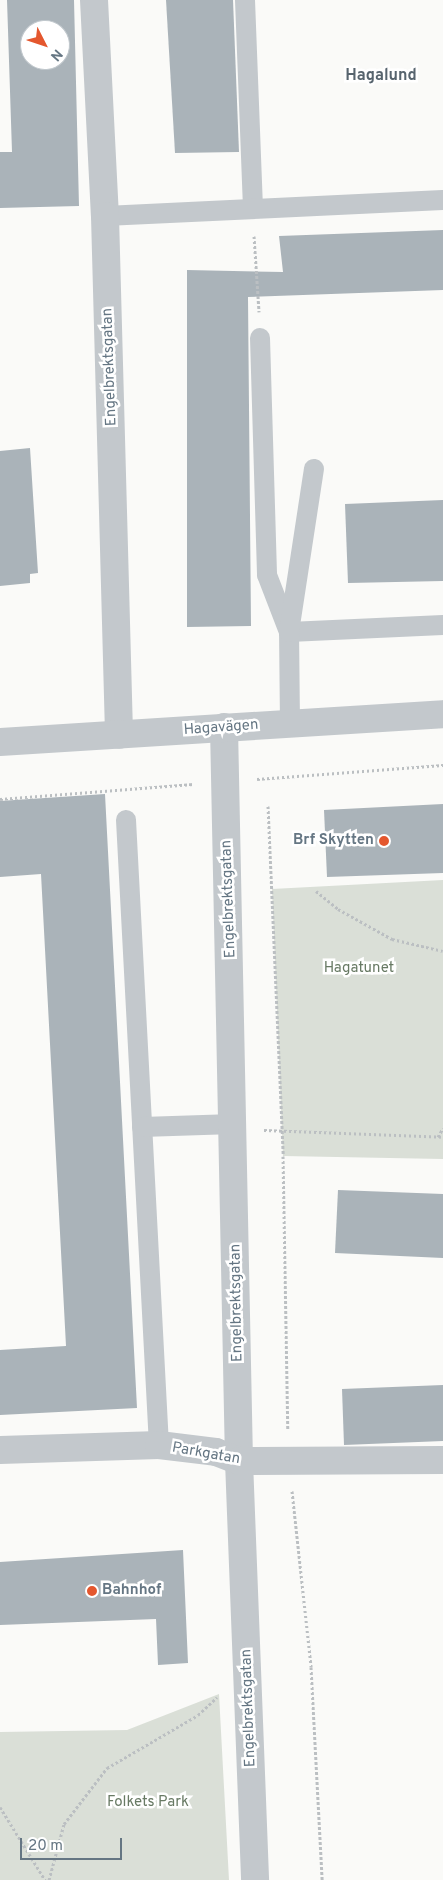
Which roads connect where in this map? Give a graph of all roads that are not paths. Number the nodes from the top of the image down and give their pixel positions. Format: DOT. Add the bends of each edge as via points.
graph roads {
  1 [pos="94,0"];
  2 [pos="245,0"];
  3 [pos="443,200"];
  4 [pos="253,208"];
  5 [pos="105,216"];
  6 [pos="260,338"];
  7 [pos="314,469"];
  8 [pos="443,625"];
  9 [pos="289,632"];
  10 [pos="443,714"];
  11 [pos="290,724"];
  12 [pos="224,727"];
  13 [pos="119,735"];
  14 [pos="0,742"];
  15 [pos="126,820"];
  16 [pos="234,1124"];
  17 [pos="142,1127"];
  18 [pos="159,1446"];
  19 [pos="0,1450"];
  20 [pos="443,1460"];
  21 [pos="239,1461"];
  22 [pos="255,1880"];
  1 -- 5 [label="street, Engelbrektsgatan"];
  2 -- 4 [label="lane"];
  3 -- 4 [label="lane"];
  4 -- 5 [label="lane"];
  5 -- 13 [label="street, Engelbrektsgatan"];
  6 -- 9 [label="lane" via="268,575"];
  7 -- 9 [label="lane"];
  8 -- 9 [label="lane"];
  9 -- 11 [label="lane"];
  10 -- 11 [label="street, Hagavägen"];
  11 -- 12 [label="street, Hagavägen"];
  12 -- 13 [label="street, Hagavägen"];
  12 -- 16 [label="street, Engelbrektsgatan"];
  13 -- 14 [label="street, Hagavägen"];
  15 -- 17 [label="lane"];
  16 -- 17 [label="lane"];
  16 -- 21 [label="street, Engelbrektsgatan"];
  17 -- 18 [label="lane"];
  18 -- 19 [label="street, Parkgatan"];
  18 -- 21 [label="street, Parkgatan" via="216,1452"];
  20 -- 21 [label="street, Parkgatan"];
  21 -- 22 [label="street, Engelbrektsgatan"];
}
